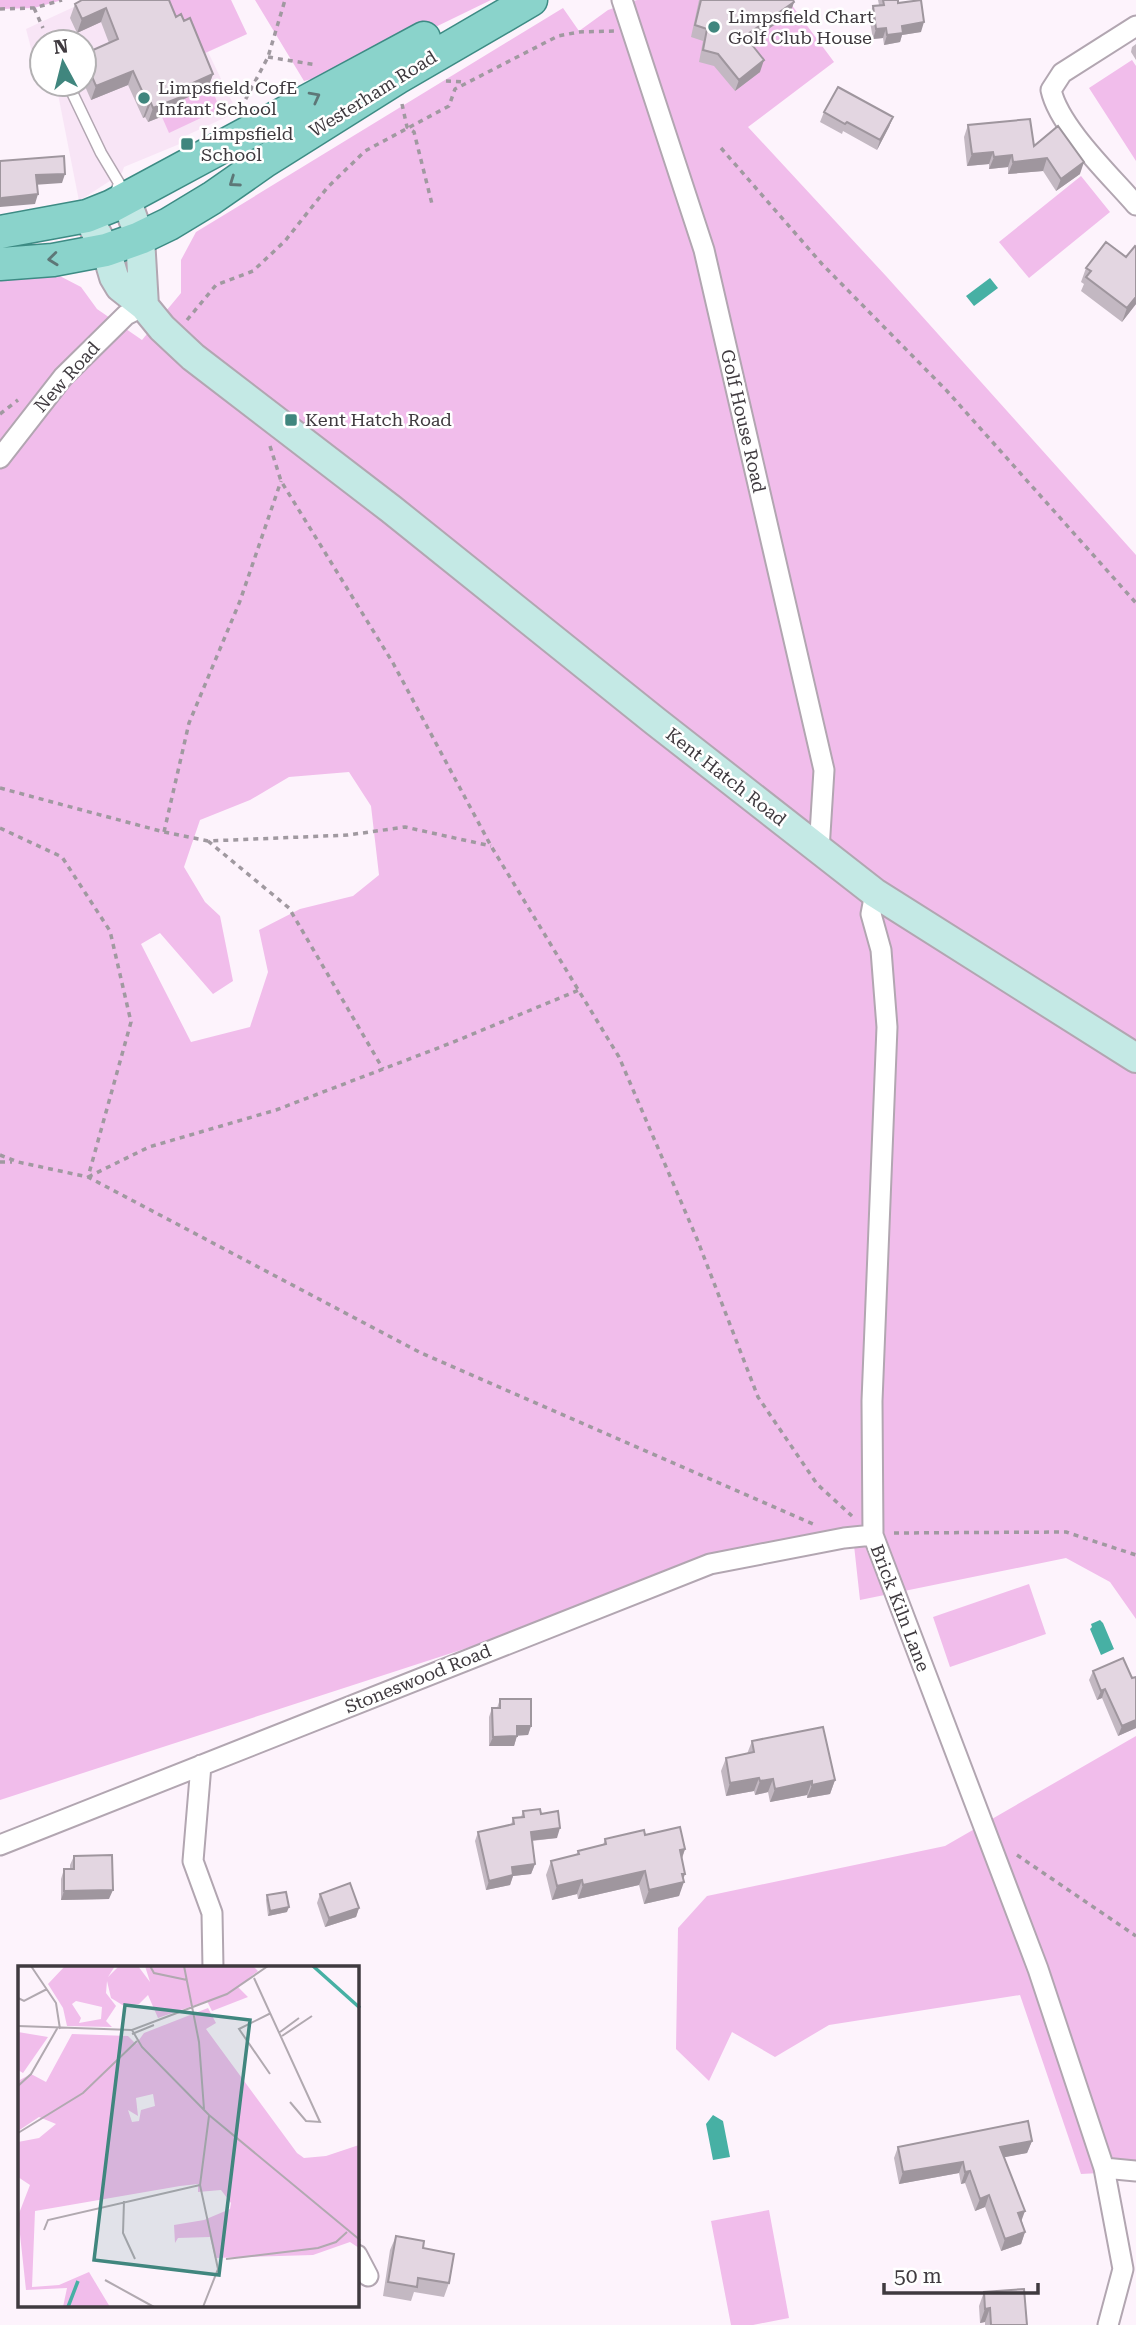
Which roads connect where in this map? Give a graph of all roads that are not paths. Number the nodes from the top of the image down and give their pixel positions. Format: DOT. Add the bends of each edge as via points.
graph roads {
  1 [pos="496,0"];
  2 [pos="531,0"];
  3 [pos="622,0"];
  4 [pos="1136,26"];
  5 [pos="75,98"];
  6 [pos="1136,205"];
  7 [pos="114,224"];
  8 [pos="0,232"];
  9 [pos="0,264"];
  10 [pos="144,306"];
  11 [pos="0,458"];
  12 [pos="819,850"];
  13 [pos="876,893"];
  14 [pos="1136,1058"];
  15 [pos="873,1535"];
  16 [pos="201,1765"];
  17 [pos="0,1845"];
  18 [pos="213,1966"];
  19 [pos="1104,2168"];
  20 [pos="1136,2171"];
  21 [pos="1136,2250"];
  22 [pos="359,2259"];
  23 [pos="1123,2269"];
  24 [pos="368,2276"];
  25 [pos="1108,2325"];
  7 -- 1 [label="main road, Westerham Road, one-way"];
  2 -- 7 [label="main road, Westerham Road, one-way" via="397,78 190,212"];
  3 -- 12 [label="street, Golf House Road" via="704,250 824,770"];
  4 -- 6 [label="street" via="1062,74 1051,90 1070,129"];
  5 -- 7 [label="lane" via="119,183"];
  7 -- 8 [label="main road"];
  7 -- 9 [label="main road, one-way" via="53,260"];
  7 -- 10 [label="main road"];
  10 -- 11 [label="street, New Road" via="126,315 63,377"];
  10 -- 12 [label="main road, Kent Hatch Road" via="172,338 265,414"];
  12 -- 13 [label="main road, Kent Hatch Road"];
  13 -- 14 [label="main road, Kent Hatch Road"];
  13 -- 15 [label="street, Brick Kiln Lane" via="871,914 881,950 887,1027 872,1401"];
  15 -- 16 [label="street, Stoneswood Road" via="710,1564"];
  15 -- 19 [label="street, Brick Kiln Lane" via="1038,1969"];
  16 -- 17 [label="street, Stoneswood Road"];
  16 -- 18 [label="street" via="193,1861 212,1913"];
  19 -- 20 [label="street"];
  19 -- 23 [label="street, Brick Kiln Lane"];
  21 -- 23 [label="street"];
  22 -- 24 [label="street"];
  23 -- 25 [label="street"];
}
